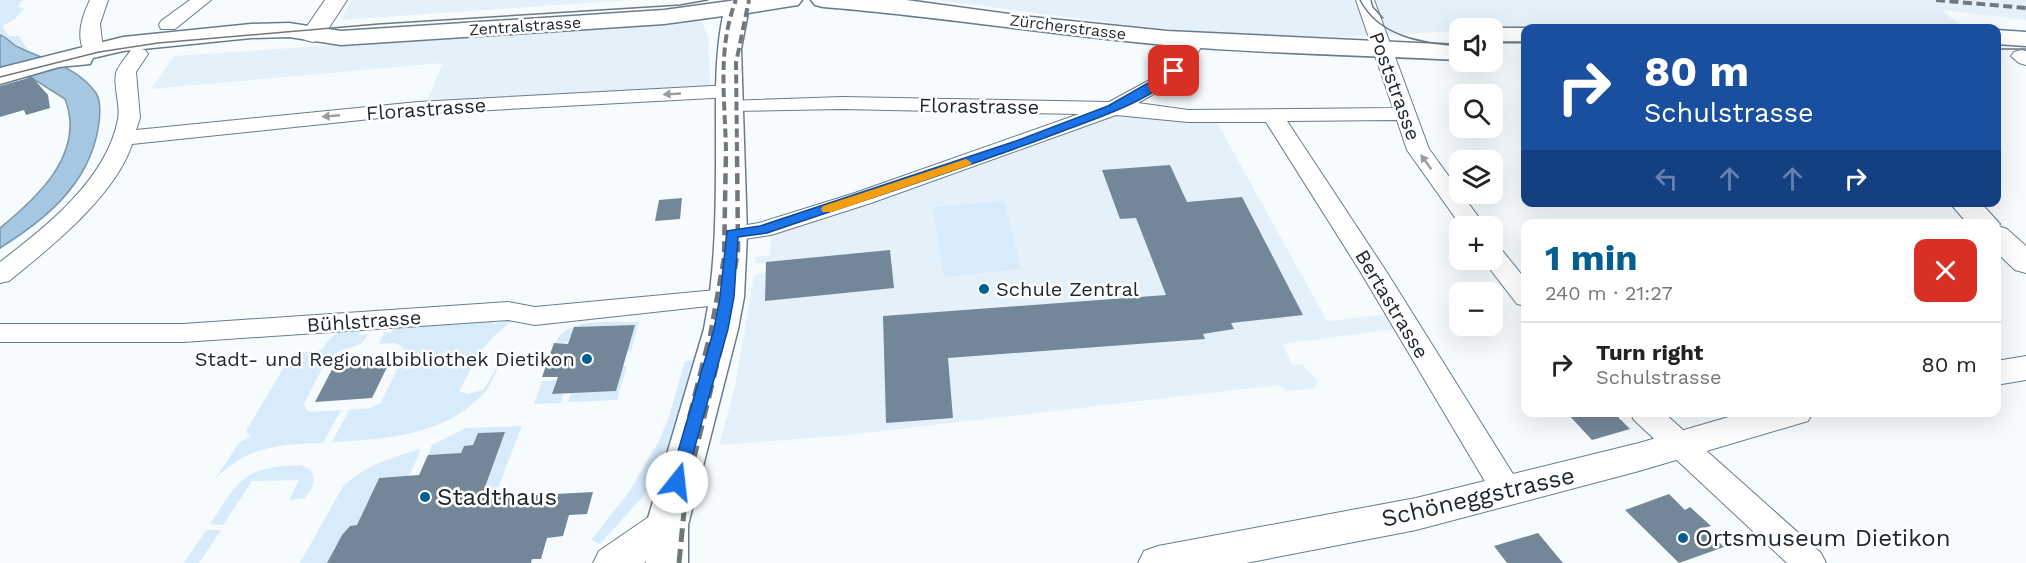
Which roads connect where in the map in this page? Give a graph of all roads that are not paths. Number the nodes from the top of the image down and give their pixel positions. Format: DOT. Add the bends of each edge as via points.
graph roads {
  1 [pos="99,0"];
  2 [pos="202,0"];
  3 [pos="336,0"];
  4 [pos="790,0"];
  5 [pos="823,0"];
  6 [pos="1365,0"];
  7 [pos="865,1"];
  8 [pos="739,4"];
  9 [pos="313,35"];
  10 [pos="1449,35"];
  11 [pos="1503,35"];
  12 [pos="1521,35"];
  13 [pos="152,39"];
  14 [pos="1196,40"];
  15 [pos="2001,40"];
  16 [pos="1380,44"];
  17 [pos="92,47"];
  18 [pos="1449,52"];
  19 [pos="2025,52"];
  20 [pos="1503,53"];
  21 [pos="1521,53"];
  22 [pos="2001,56"];
  23 [pos="58,59"];
  24 [pos="2,75"];
  25 [pos="731,98"];
  26 [pos="1112,109"];
  27 [pos="1406,114"];
  28 [pos="1274,117"];
  29 [pos="123,138"];
  30 [pos="1968,207"];
  31 [pos="1466,216"];
  32 [pos="1980,219"];
  33 [pos="731,234"];
  34 [pos="2001,240"];
  35 [pos="2026,263"];
  36 [pos="1503,268"];
  37 [pos="0,275"];
  38 [pos="1521,292"];
  39 [pos="727,297"];
  40 [pos="0,333"];
  41 [pos="2026,368"];
  42 [pos="2001,372"];
  43 [pos="1649,417"];
  44 [pos="1778,417"];
  45 [pos="1680,446"];
  46 [pos="1507,492"];
  47 [pos="667,544"];
  48 [pos="613,563"];
  49 [pos="1158,563"];
  50 [pos="1809,563"];
  1 -- 17 [label="street" via="92,15"];
  2 -- 13 [label="street"];
  3 -- 9 [label="street"];
  4 -- 8 [label="main road"];
  5 -- 7 [label="main road, Zürcherstrasse"];
  6 -- 16 [label="street, Poststrasse"];
  7 -- 14 [label="main road, Zürcherstrasse"];
  8 -- 9 [label="main road, Zentralstrasse" via="664,17 341,38"];
  8 -- 25 [label="main road" via="729,49"];
  9 -- 13 [label="main road, Zentralstrasse" via="283,42"];
  10 -- 16 [label="main road, Zürcherstrasse" via="1403,35"];
  11 -- 12 [label="main road"];
  13 -- 17 [label="main road, Zentralstrasse"];
  13 -- 23 [label="main road"];
  13 -- 29 [label="street" via="126,72 129,118"];
  14 -- 16 [label="main road, Zürcherstrasse"];
  14 -- 26 [label="street" via="1184,62 1164,80"];
  15 -- 19 [label="main road"];
  16 -- 18 [label="main road, Zürcherstrasse"];
  16 -- 27 [label="street, Poststrasse"];
  17 -- 23 [label="main road, Zentralstrasse"];
  19 -- 22 [label="main road"];
  20 -- 21 [label="main road"];
  23 -- 24 [label="main road"];
  25 -- 26 [label="street, Florastrasse"];
  25 -- 29 [label="street, Florastrasse, one-way" via="418,108"];
  25 -- 33 [label="main road"];
  26 -- 28 [label="street, Florastrasse" via="1188,116"];
  26 -- 33 [label="street" via="968,162 762,230"];
  27 -- 28 [label="street, Florastrasse"];
  31 -- 27 [label="street, Poststrasse, one-way" via="1418,150"];
  28 -- 46 [label="street, Bertastrasse"];
  29 -- 37 [label="street" via="104,178 49,236"];
  30 -- 32 [label="street"];
  33 -- 39 [label="main road"];
  34 -- 35 [label="street"];
  36 -- 38 [label="street"];
  39 -- 40 [label="street, Bühlstrasse" via="534,316 508,311 183,333"];
  39 -- 47 [label="main road" via="677,482"];
  41 -- 42 [label="street"];
  43 -- 45 [label="street"];
  44 -- 45 [label="street, Schöneggstrasse"];
  45 -- 46 [label="street, Schöneggstrasse"];
  45 -- 50 [label="street"];
  46 -- 49 [label="street, Schöneggstrasse" via="1416,514"];
  47 -- 48 [label="street"];
}
